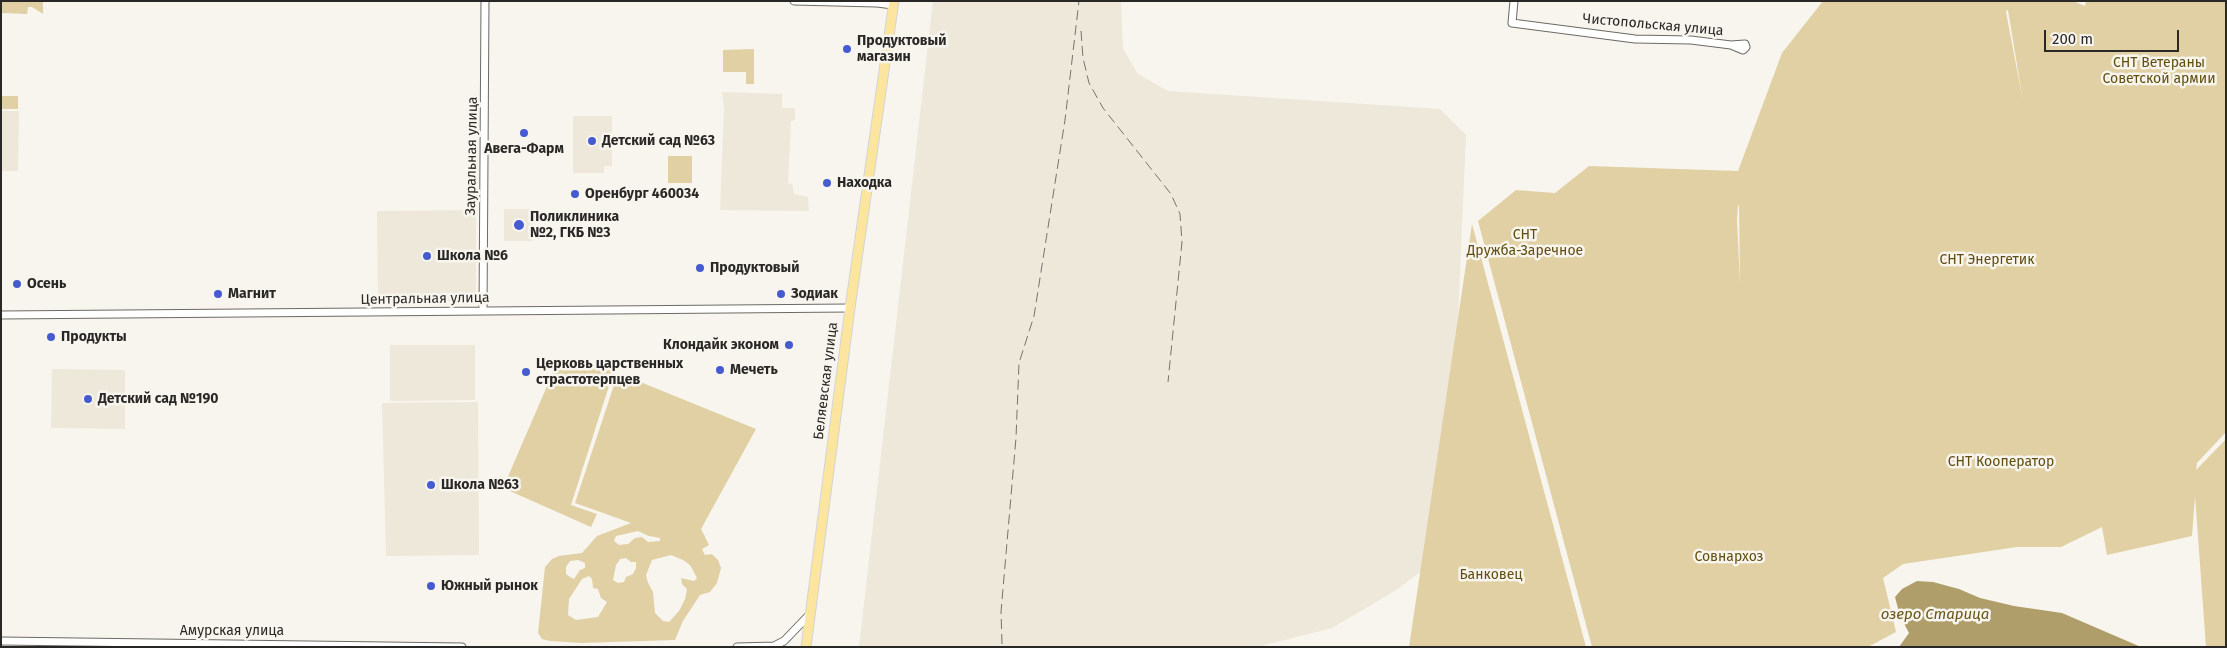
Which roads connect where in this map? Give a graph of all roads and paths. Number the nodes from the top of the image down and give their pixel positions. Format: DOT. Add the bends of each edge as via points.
graph roads {
  1 [pos="485,1"];
  2 [pos="794,1"];
  3 [pos="1514,1"];
  4 [pos="894,3"];
  5 [pos="1731,45"];
  6 [pos="850,308"];
  7 [pos="483,311"];
  8 [pos="1,315"];
  9 [pos="810,614"];
  10 [pos="1,641"];
  11 [pos="462,647"];
  12 [pos="737,647"];
  13 [pos="806,647"];
  1 -- 7 [label="street, Зауральная улица"];
  2 -- 4 [label="street"];
  3 -- 5 [label="street, Чистопольская улица" via="1512,23 1650,40 1691,40"];
  4 -- 6 [label="main road, Беляевская улица"];
  6 -- 7 [label="street, Центральная улица"];
  6 -- 9 [label="main road, Беляевская улица"];
  7 -- 8 [label="street, Центральная улица"];
  9 -- 12 [label="street" via="801,626 774,646"];
  9 -- 13 [label="main road, Беляевская улица"];
  10 -- 11 [label="street, Амурская улица"];
}
